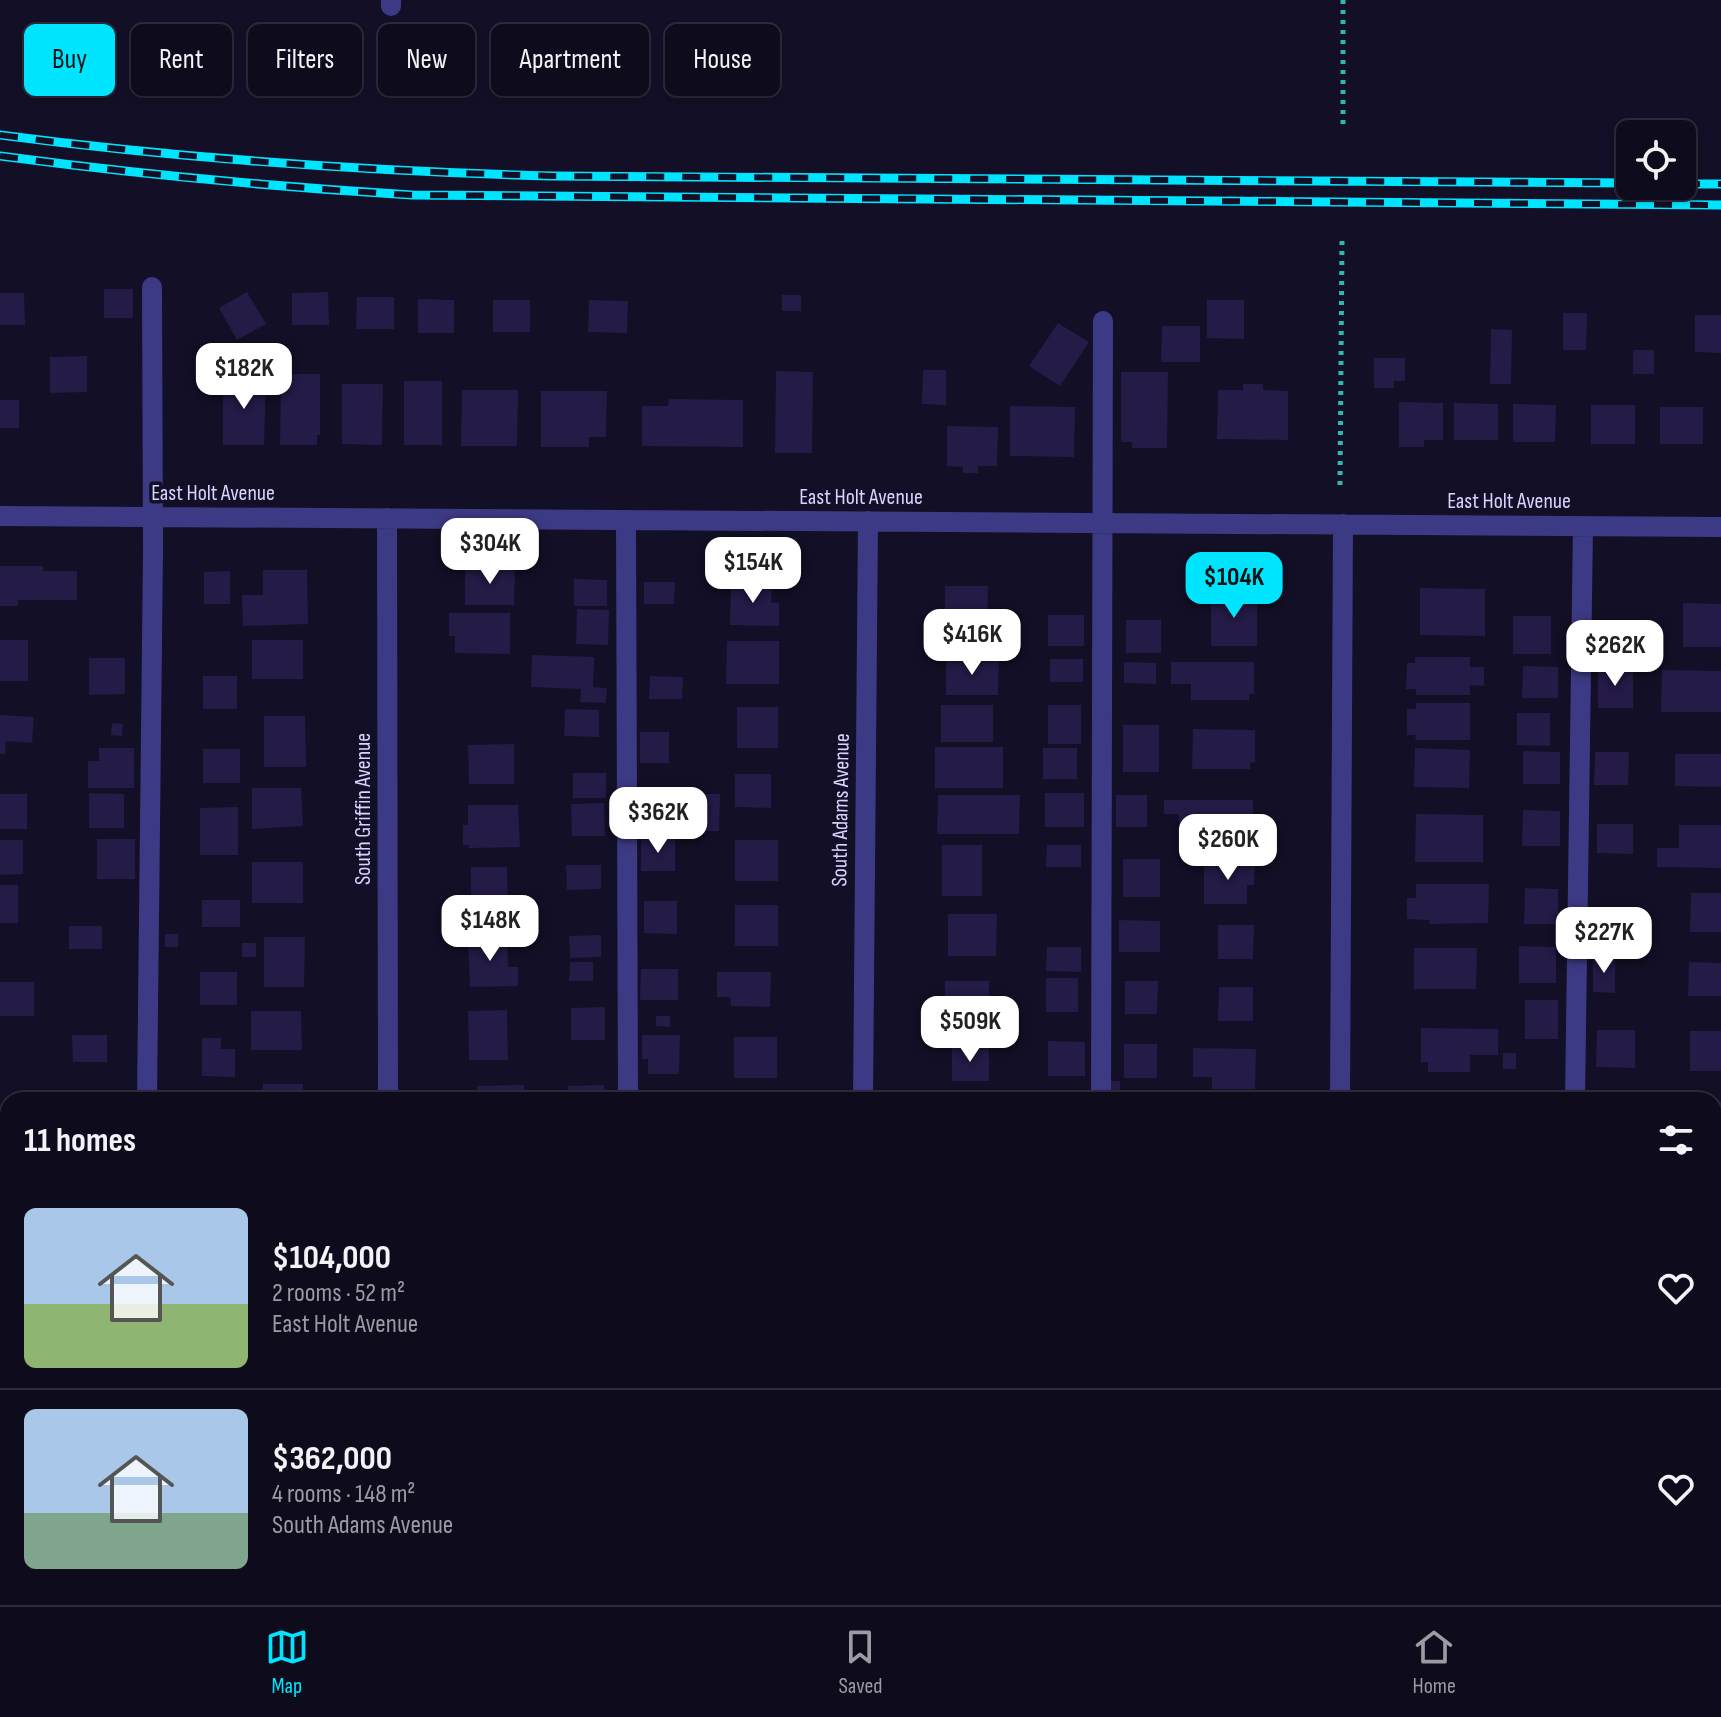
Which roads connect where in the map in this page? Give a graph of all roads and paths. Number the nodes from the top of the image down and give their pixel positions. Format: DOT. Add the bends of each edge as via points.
graph roads {
  1 [pos="1343,0"];
  2 [pos="1343,125"];
  3 [pos="1342,240"];
  4 [pos="152,287"];
  5 [pos="1103,321"];
  6 [pos="1340,485"];
  7 [pos="0,516"];
  8 [pos="153,517"];
  9 [pos="387,518"];
  10 [pos="626,520"];
  11 [pos="868,521"];
  12 [pos="1102,523"];
  13 [pos="1343,524"];
  14 [pos="1583,526"];
  15 [pos="1721,527"];
  16 [pos="147,1092"];
  17 [pos="388,1092"];
  18 [pos="628,1092"];
  19 [pos="863,1092"];
  20 [pos="1101,1092"];
  21 [pos="1340,1092"];
  22 [pos="1575,1092"];
  1 -- 2 [label="path"];
  3 -- 6 [label="path"];
  4 -- 8 [label="street"];
  5 -- 12 [label="street"];
  7 -- 8 [label="street, East Holt Avenue"];
  8 -- 9 [label="street, East Holt Avenue"];
  8 -- 16 [label="street"];
  9 -- 10 [label="street, East Holt Avenue"];
  9 -- 17 [label="street, South Griffin Avenue"];
  10 -- 11 [label="street, East Holt Avenue"];
  10 -- 18 [label="street"];
  11 -- 12 [label="street, East Holt Avenue"];
  11 -- 19 [label="street, South Adams Avenue"];
  12 -- 13 [label="street, East Holt Avenue"];
  12 -- 20 [label="street"];
  13 -- 14 [label="street, East Holt Avenue"];
  13 -- 21 [label="street"];
  14 -- 15 [label="street, East Holt Avenue"];
  14 -- 22 [label="street"];
}
